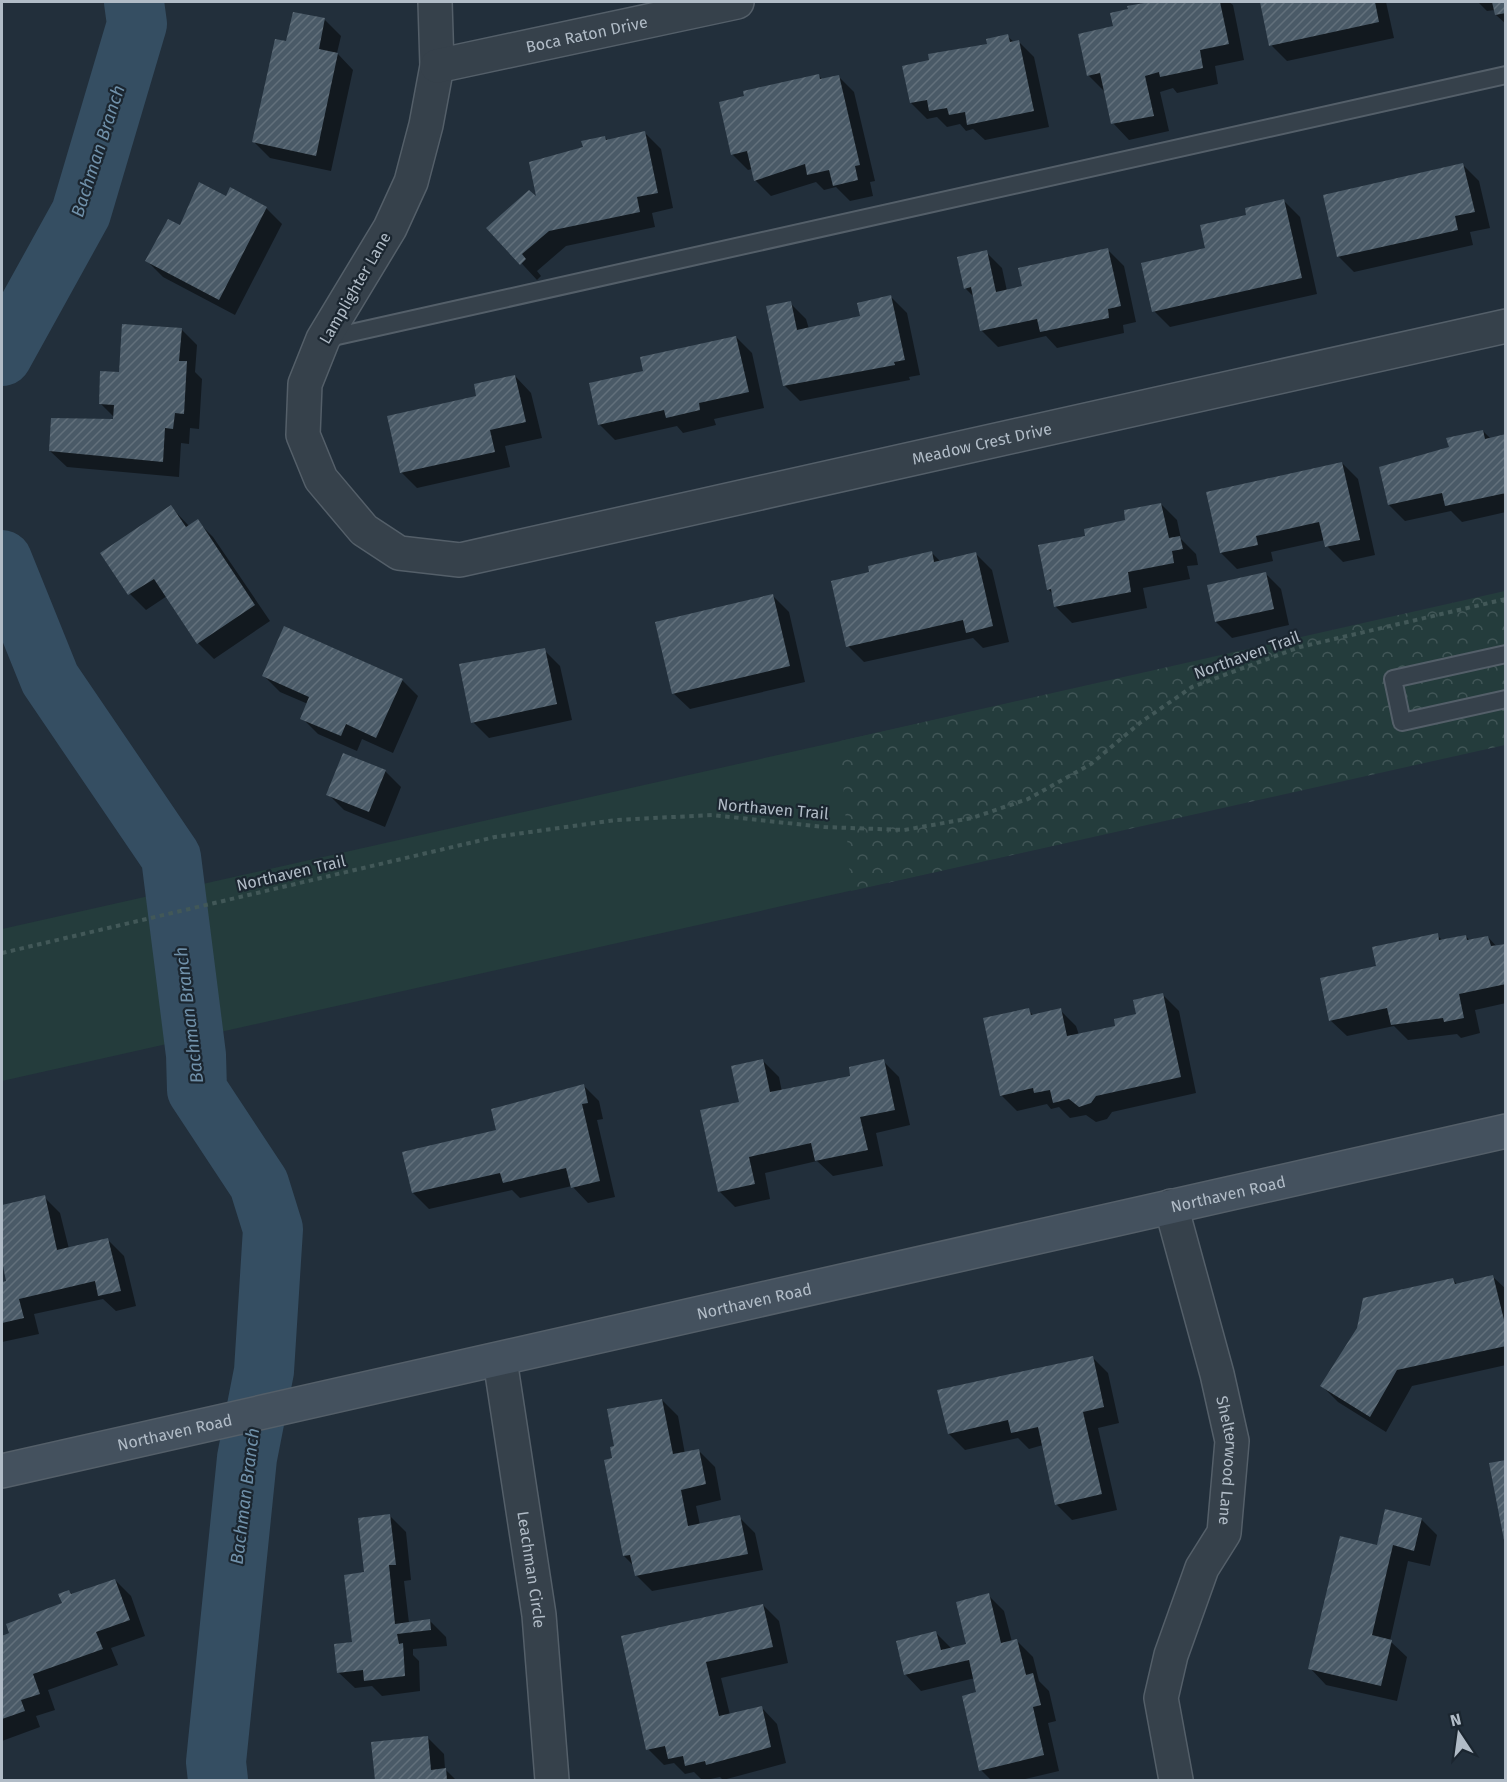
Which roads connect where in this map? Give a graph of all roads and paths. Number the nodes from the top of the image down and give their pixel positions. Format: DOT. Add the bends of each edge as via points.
graph roads {
  1 [pos="435,2"];
  2 [pos="737,2"];
  3 [pos="437,66"];
  4 [pos="1506,75"];
  5 [pos="1506,326"];
  6 [pos="324,339"];
  7 [pos="459,560"];
  8 [pos="1506,599"];
  9 [pos="1506,654"];
  10 [pos="1506,699"];
  11 [pos="2,953"];
  12 [pos="1506,1131"];
  13 [pos="1171,1206"];
  14 [pos="500,1360"];
  15 [pos="2,1471"];
  16 [pos="552,1780"];
  17 [pos="1176,1780"];
  1 -- 3 [label="street, Lamplighter Lane"];
  2 -- 3 [label="street, Boca Raton Drive"];
  3 -- 6 [label="street, Lamplighter Lane" via="411,182 390,228"];
  4 -- 6 [label="lane"];
  5 -- 7 [label="street, Meadow Crest Drive"];
  6 -- 7 [label="street, Lamplighter Lane" via="305,384 303,435 321,479 364,530 399,553"];
  8 -- 11 [label="path, Northaven Trail" via="1300,647 1192,687 1141,722 1091,764 1028,799 972,818 904,830 824,827 712,815 616,820 495,837"];
  9 -- 10 [label="lane" via="1393,679 1402,722"];
  12 -- 13 [label="street, Northaven Road"];
  13 -- 14 [label="street, Northaven Road"];
  13 -- 17 [label="street, Shelterwood Lane" via="1232,1440 1224,1533 1202,1568 1171,1655 1161,1698"];
  14 -- 15 [label="street, Northaven Road"];
  14 -- 16 [label="street, Leachman Circle" via="539,1615"];
}
